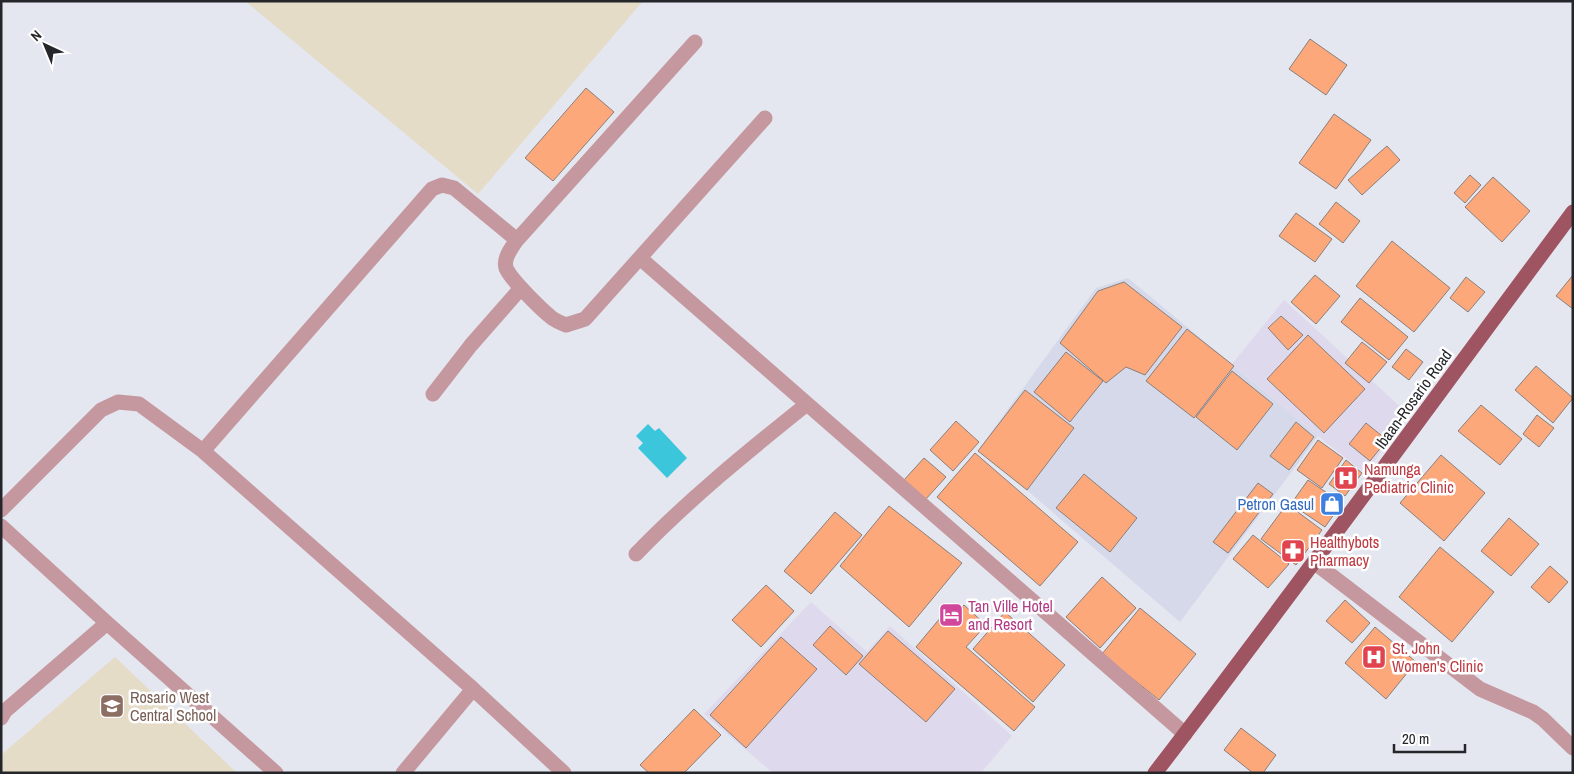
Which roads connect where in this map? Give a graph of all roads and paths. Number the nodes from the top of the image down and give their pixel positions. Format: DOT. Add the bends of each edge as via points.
graph roads {
  1 [pos="695,42"];
  2 [pos="765,118"];
  3 [pos="1573,212"];
  4 [pos="517,240"];
  5 [pos="640,258"];
  6 [pos="521,288"];
  7 [pos="433,394"];
  8 [pos="807,404"];
  9 [pos="203,451"];
  10 [pos="1,510"];
  11 [pos="1,526"];
  12 [pos="636,554"];
  13 [pos="1316,563"];
  14 [pos="108,623"];
  15 [pos="473,689"];
  16 [pos="3,712"];
  17 [pos="1185,734"];
  18 [pos="1573,748"];
  19 [pos="276,773"];
  20 [pos="403,773"];
  21 [pos="564,773"];
  22 [pos="1155,773"];
  1 -- 4 [label="street"];
  2 -- 5 [label="street"];
  3 -- 13 [label="main road, Ibaan-Rosario Road"];
  4 -- 6 [label="street" via="507,255 506,269"];
  4 -- 9 [label="street" via="454,188 442,184 432,189"];
  5 -- 6 [label="street" via="584,319 566,325 552,318"];
  5 -- 8 [label="street"];
  6 -- 7 [label="street"];
  8 -- 12 [label="street" via="736,460"];
  8 -- 17 [label="street"];
  9 -- 10 [label="street" via="139,404 118,402 101,410"];
  9 -- 15 [label="street"];
  11 -- 14 [label="street"];
  13 -- 17 [label="main road, Ibaan-Rosario Road"];
  13 -- 18 [label="street" via="1480,689 1543,718"];
  14 -- 16 [label="street"];
  14 -- 19 [label="street"];
  15 -- 20 [label="street"];
  15 -- 21 [label="street"];
  17 -- 22 [label="main road, Ibaan-Rosario Road"];
}
